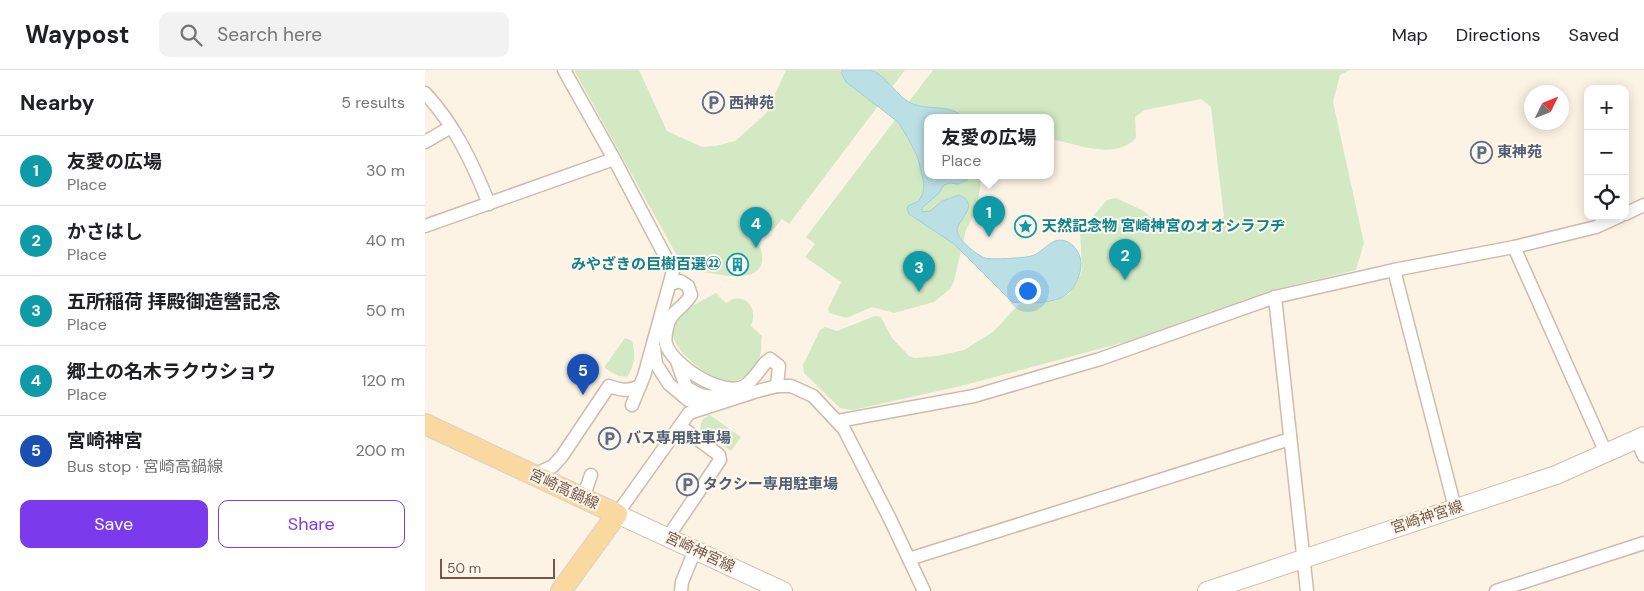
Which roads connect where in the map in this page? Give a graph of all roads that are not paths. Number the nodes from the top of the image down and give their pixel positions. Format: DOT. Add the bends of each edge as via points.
graph roads {
  1 [pos="564,70"];
  2 [pos="425,93"];
  3 [pos="451,127"];
  4 [pos="425,142"];
  5 [pos="614,159"];
  6 [pos="489,204"];
  7 [pos="1644,205"];
  8 [pos="1629,212"];
  9 [pos="1611,220"];
  10 [pos="425,226"];
  11 [pos="1514,247"];
  12 [pos="1394,270"];
  13 [pos="669,284"];
  14 [pos="1275,297"];
  15 [pos="653,344"];
  16 [pos="640,386"];
  17 [pos="777,386"];
  18 [pos="632,405"];
  19 [pos="708,406"];
  20 [pos="838,421"];
  21 [pos="425,424"];
  22 [pos="680,426"];
  23 [pos="1641,438"];
  24 [pos="1291,439"];
  25 [pos="1606,453"];
  26 [pos="1644,456"];
  27 [pos="534,475"];
  28 [pos="591,475"];
  29 [pos="583,498"];
  30 [pos="1455,508"];
  31 [pos="617,514"];
  32 [pos="668,537"];
  33 [pos="1644,543"];
  34 [pos="695,550"];
  35 [pos="1304,558"];
  36 [pos="909,559"];
  37 [pos="561,591"];
  38 [pos="681,591"];
  39 [pos="783,591"];
  40 [pos="924,591"];
  41 [pos="1207,591"];
  42 [pos="1307,591"];
  43 [pos="1496,591"];
  1 -- 5 [label="street"];
  2 -- 3 [label="street"];
  3 -- 4 [label="street"];
  3 -- 6 [label="street" via="477,173"];
  5 -- 6 [label="street"];
  5 -- 13 [label="street" via="673,271"];
  6 -- 10 [label="street"];
  7 -- 8 [label="street"];
  9 -- 11 [label="street" via="1596,227"];
  11 -- 12 [label="street"];
  11 -- 25 [label="street"];
  12 -- 14 [label="street"];
  12 -- 30 [label="street"];
  13 -- 15 [label="street"];
  13 -- 17 [label="street" via="680,281 688,286 691,295 688,302 669,318 666,344 676,359 710,384 734,389 745,386 770,359 779,366"];
  14 -- 20 [label="street" via="1100,359 974,396"];
  14 -- 24 [label="street"];
  15 -- 16 [label="street"];
  15 -- 19 [label="street" via="656,364 669,384 688,400"];
  16 -- 18 [label="street"];
  16 -- 27 [label="street" via="631,391 609,386 562,456 553,466"];
  17 -- 19 [label="street"];
  17 -- 20 [label="street" via="791,386 813,396"];
  19 -- 22 [label="street" via="689,413"];
  20 -- 36 [label="street" via="845,429"];
  21 -- 27 [label="main road, 宮崎高鍋線"];
  22 -- 31 [label="street"];
  22 -- 32 [label="street" via="719,455 720,460"];
  23 -- 25 [label="main road, 宮崎神宮線"];
  23 -- 26 [label="street"];
  24 -- 35 [label="street"];
  24 -- 36 [label="street"];
  25 -- 30 [label="main road, 宮崎神宮線" via="1556,474"];
  27 -- 29 [label="main road, 宮崎高鍋線"];
  28 -- 29 [label="street"];
  29 -- 31 [label="main road, 宮崎高鍋線"];
  30 -- 35 [label="main road, 宮崎神宮線"];
  31 -- 32 [label="main road, 宮崎神宮線"];
  31 -- 37 [label="main road, 宮崎高鍋線"];
  32 -- 34 [label="main road, 宮崎神宮線"];
  33 -- 43 [label="street"];
  34 -- 38 [label="street"];
  34 -- 39 [label="main road, 宮崎神宮線"];
  35 -- 41 [label="main road, 宮崎神宮線"];
  35 -- 42 [label="street"];
  36 -- 40 [label="street"];
}
